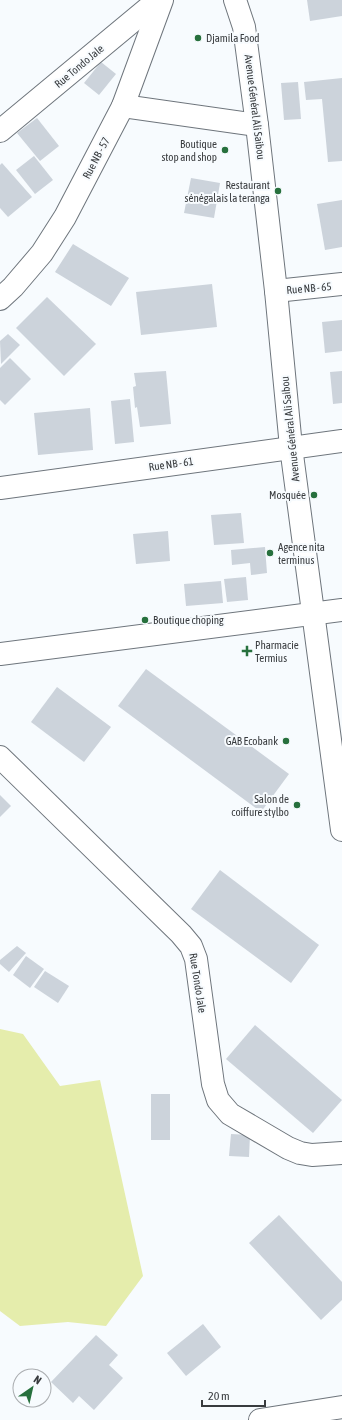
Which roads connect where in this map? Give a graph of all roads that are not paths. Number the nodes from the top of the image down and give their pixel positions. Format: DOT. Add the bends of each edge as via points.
graph roads {
  1 [pos="158,0"];
  2 [pos="162,0"];
  3 [pos="235,0"];
  4 [pos="246,0"];
  5 [pos="244,27"];
  6 [pos="124,106"];
  7 [pos="258,125"];
  8 [pos="0,131"];
  9 [pos="342,284"];
  10 [pos="276,291"];
  11 [pos="0,299"];
  12 [pos="342,441"];
  13 [pos="291,447"];
  14 [pos="0,488"];
  15 [pos="342,610"];
  16 [pos="313,613"];
  17 [pos="0,654"];
  18 [pos="0,757"];
  19 [pos="342,830"];
  20 [pos="342,1153"];
  21 [pos="342,1407"];
  22 [pos="260,1420"];
  1 -- 8 [label="street, Rue Tondo Jale"];
  2 -- 6 [label="street, Rue NB - 57"];
  3 -- 5 [label="street, Avenue Général Ali Saibou"];
  4 -- 5 [label="street, Avenue Général Ali Saibou"];
  5 -- 7 [label="street, Avenue Général Ali Saibou"];
  6 -- 7 [label="street"];
  6 -- 11 [label="street, Rue NB - 57" via="65,217 46,247"];
  7 -- 10 [label="street, Avenue Général Ali Saibou"];
  9 -- 10 [label="street, Rue NB - 65"];
  10 -- 13 [label="street, Avenue Général Ali Saibou"];
  12 -- 13 [label="street, Rue NB - 61"];
  13 -- 14 [label="street, Rue NB - 61"];
  13 -- 16 [label="street, Avenue Général Ali Saibou"];
  15 -- 16 [label="street"];
  16 -- 17 [label="street"];
  16 -- 19 [label="street, Avenue Général Ali Saibou"];
  18 -- 20 [label="street, Rue Tondo Jale" via="192,946 213,1084 218,1100 230,1114 300,1153"];
  21 -- 22 [label="street"];
}
